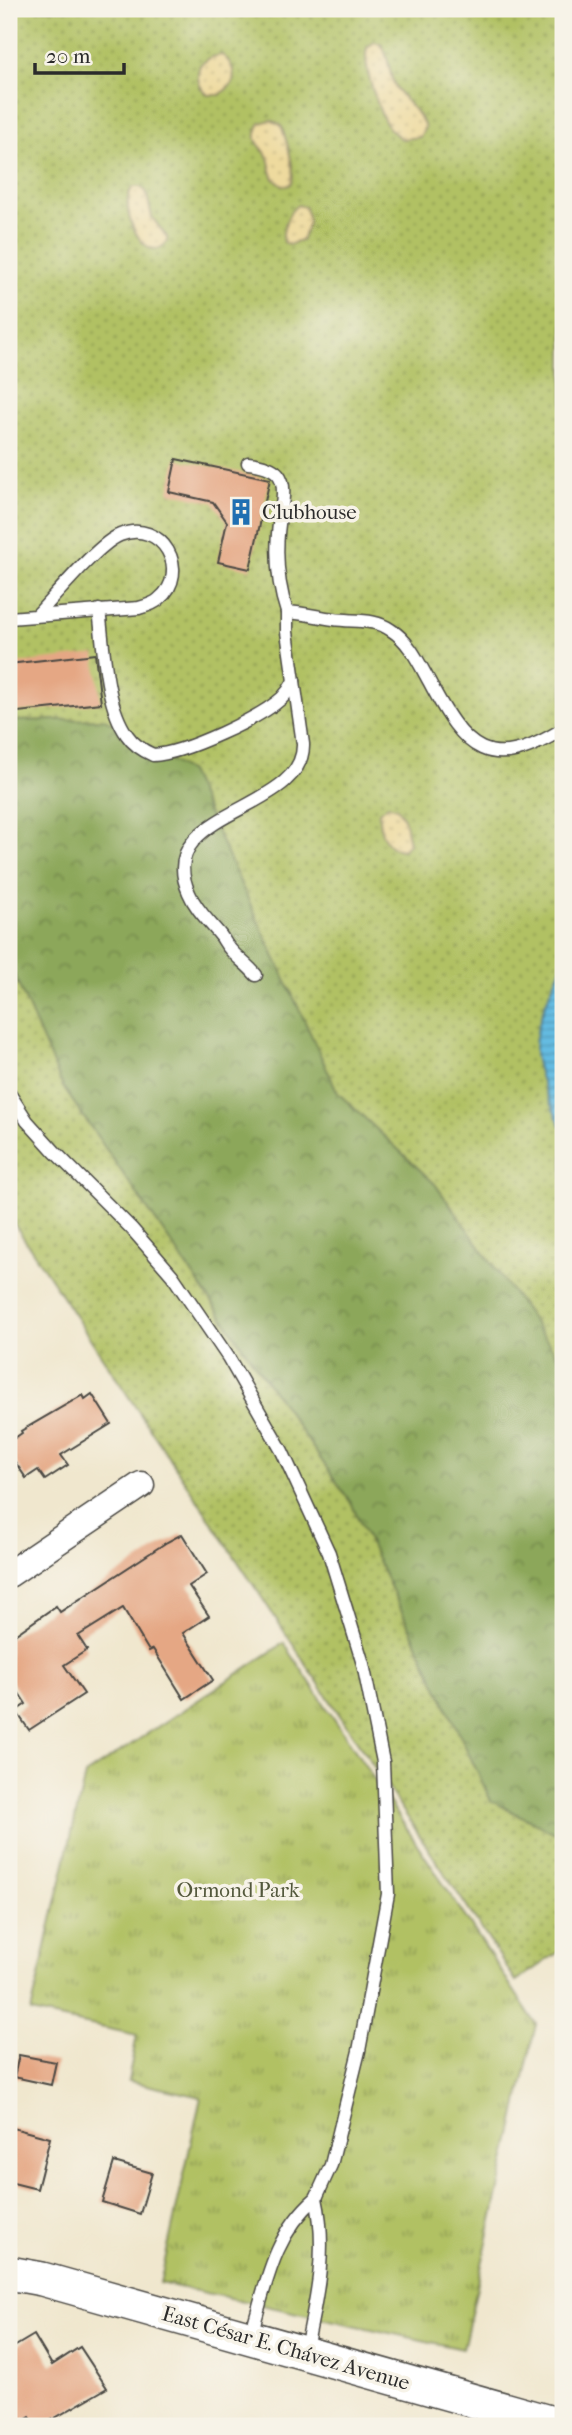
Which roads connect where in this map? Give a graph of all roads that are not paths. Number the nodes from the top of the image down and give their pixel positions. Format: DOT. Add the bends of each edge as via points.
graph roads {
  1 [pos="248,463"];
  2 [pos="99,610"];
  3 [pos="287,612"];
  4 [pos="38,614"];
  5 [pos="9,618"];
  6 [pos="294,680"];
  7 [pos="563,729"];
  8 [pos="256,975"];
  9 [pos="9,1093"];
  10 [pos="141,1485"];
  11 [pos="9,1574"];
  12 [pos="316,2198"];
  13 [pos="9,2273"];
  14 [pos="250,2338"];
  15 [pos="305,2353"];
  16 [pos="563,2426"];
  1 -- 3 [label="lane" via="269,468 282,482 277,562"];
  2 -- 4 [label="lane"];
  2 -- 4 [label="lane" via="139,608 167,592 173,578 172,562 167,547 155,535 140,531 121,534 105,543"];
  2 -- 6 [label="lane" via="116,710 127,735 153,755 180,751 223,732 280,699"];
  3 -- 6 [label="lane"];
  3 -- 7 [label="lane" via="366,621 401,637 466,740 478,747 513,752"];
  4 -- 5 [label="lane"];
  6 -- 8 [label="lane" via="303,744 299,765 277,788 193,841 182,869 189,893 208,923"];
  9 -- 12 [label="lane" via="27,1121 172,1275 228,1357 282,1451 329,1553 363,1664 383,1762 388,1894 359,2051 331,2165"];
  10 -- 11 [label="street"];
  12 -- 14 [label="lane" via="298,2214 281,2241"];
  12 -- 15 [label="lane" via="323,2249"];
  13 -- 14 [label="street, East César E. Chávez Avenue"];
  14 -- 15 [label="street, East César E. Chávez Avenue"];
  15 -- 16 [label="street, East César E. Chávez Avenue"];
}
